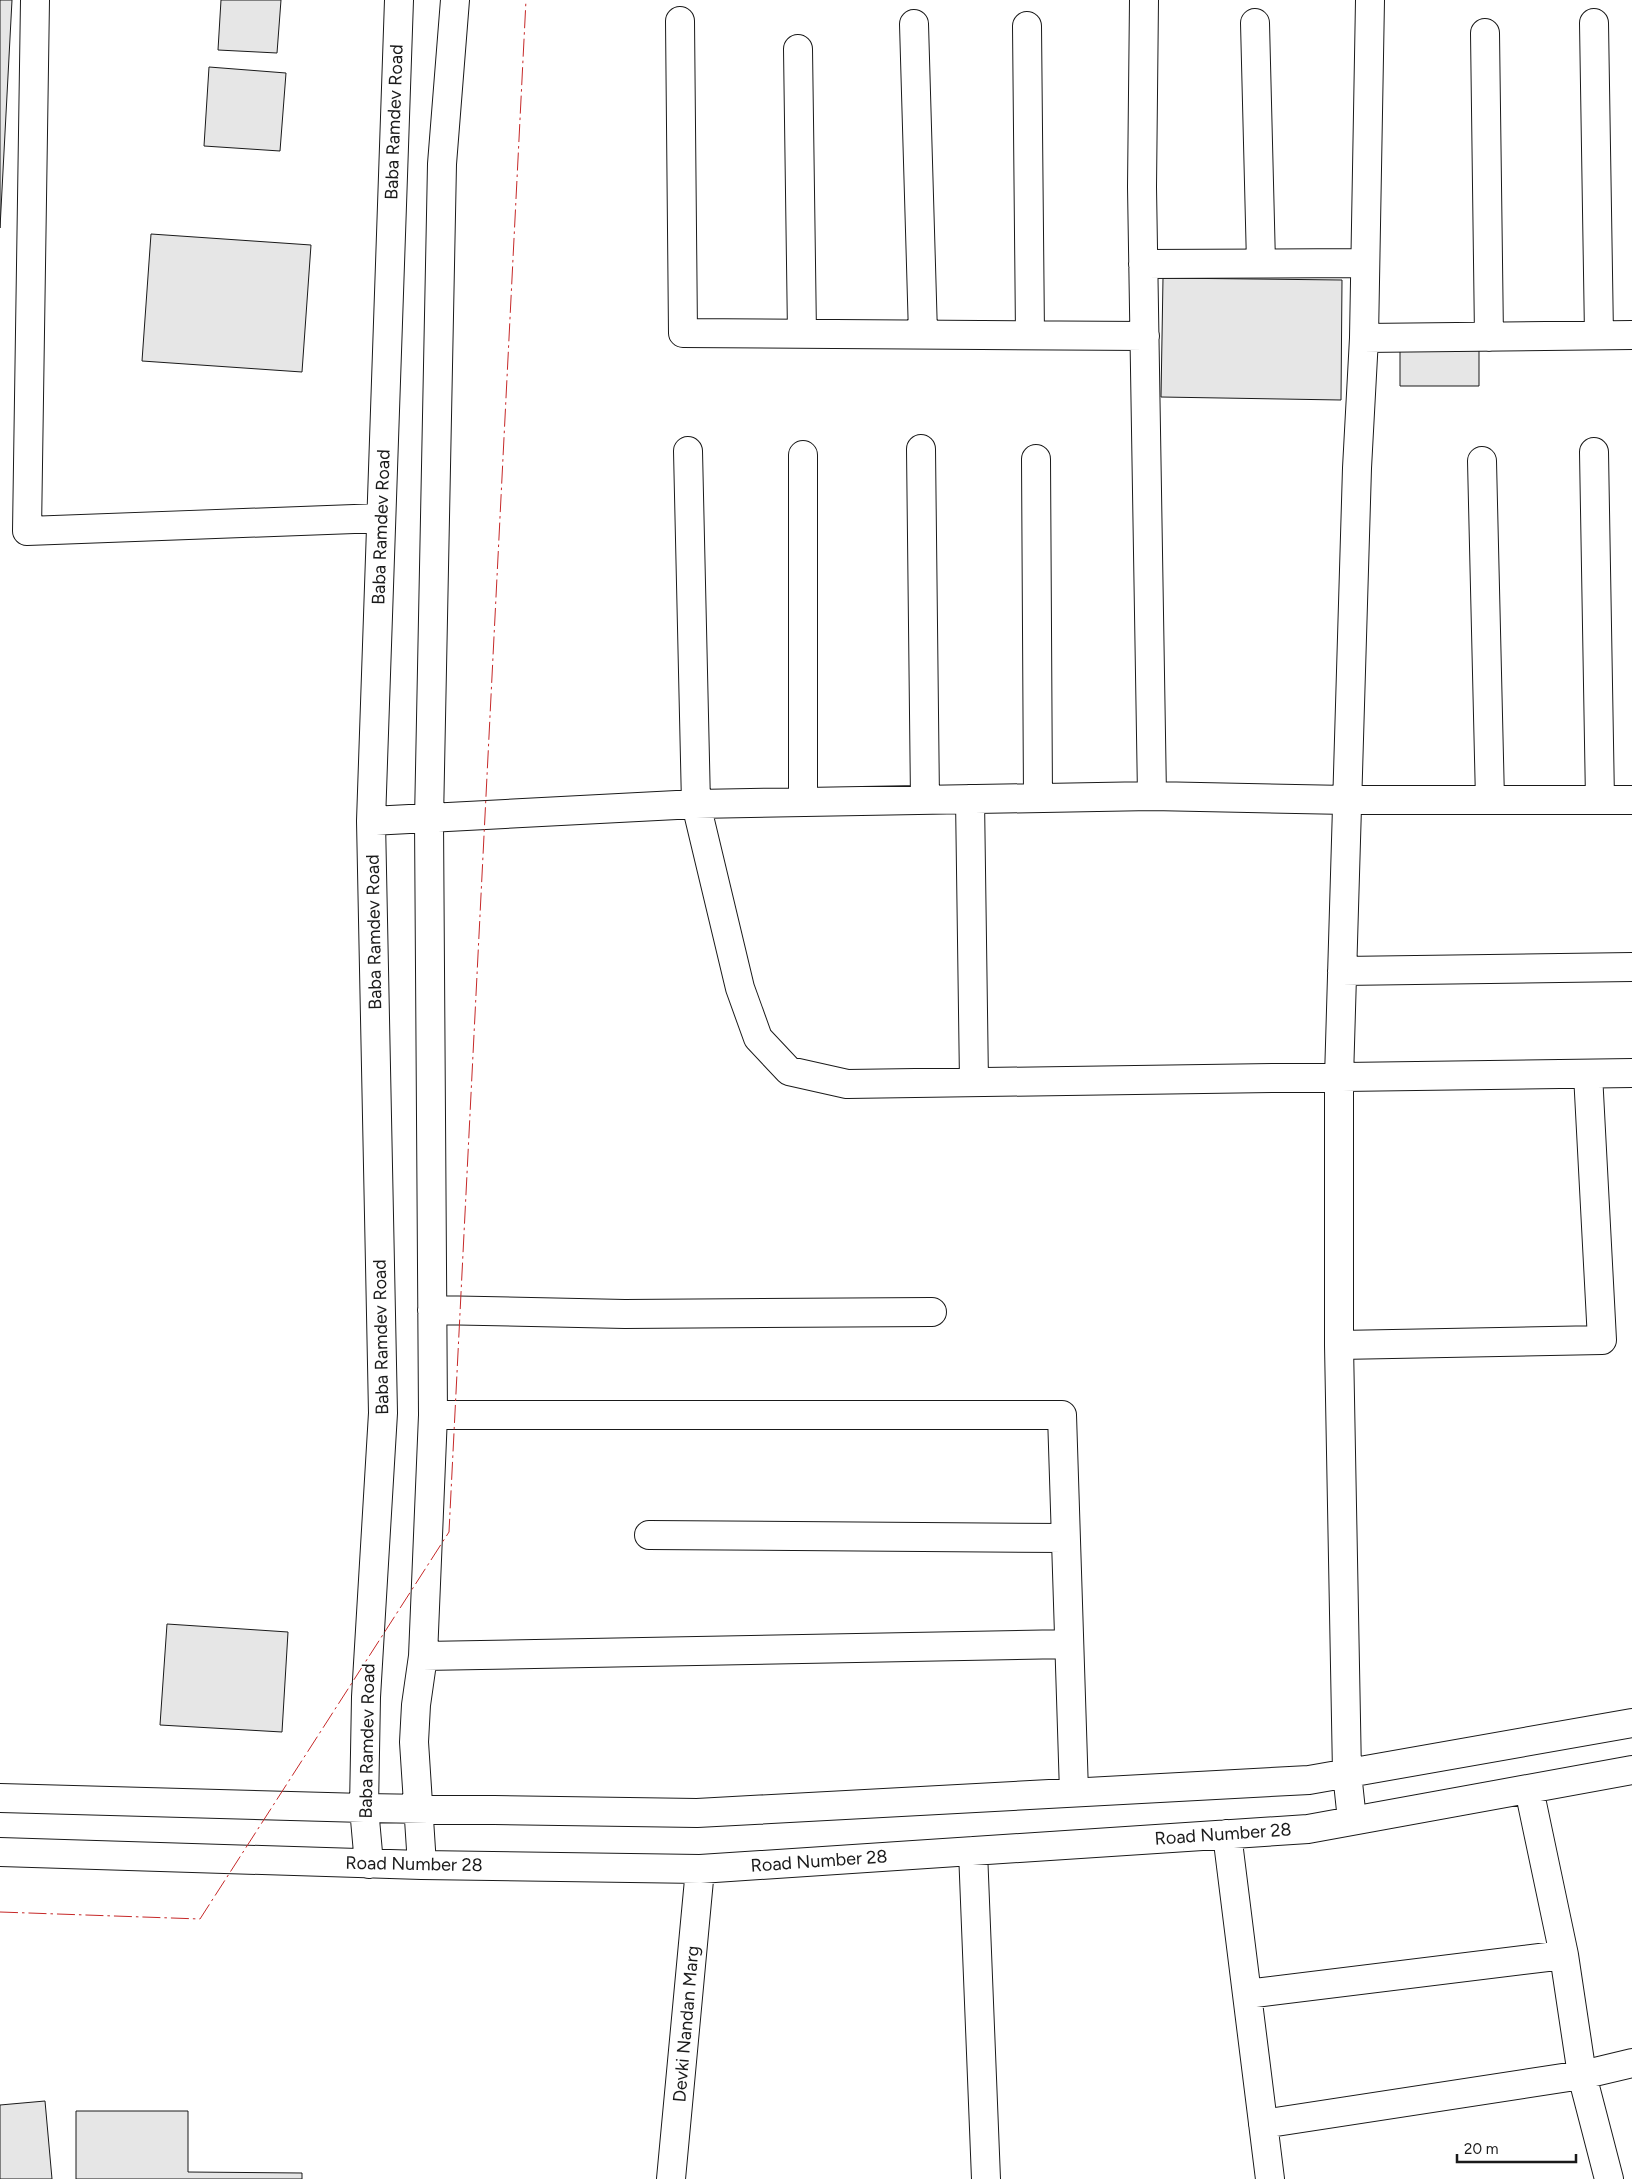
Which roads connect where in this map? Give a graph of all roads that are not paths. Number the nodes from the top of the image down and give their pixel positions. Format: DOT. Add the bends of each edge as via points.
graph roads {
  1 [pos="35,0"];
  2 [pos="400,0"];
  3 [pos="455,0"];
  4 [pos="1144,0"];
  5 [pos="1370,0"];
  6 [pos="680,21"];
  7 [pos="1594,23"];
  8 [pos="914,24"];
  9 [pos="1255,24"];
  10 [pos="1027,26"];
  11 [pos="1485,33"];
  12 [pos="798,49"];
  13 [pos="1365,263"];
  14 [pos="1143,264"];
  15 [pos="1261,264"];
  16 [pos="802,334"];
  17 [pos="923,334"];
  18 [pos="1030,335"];
  19 [pos="1599,335"];
  20 [pos="1632,335"];
  21 [pos="1145,336"];
  22 [pos="1489,337"];
  23 [pos="1364,338"];
  24 [pos="921,449"];
  25 [pos="688,451"];
  26 [pos="1594,452"];
  27 [pos="803,455"];
  28 [pos="1036,459"];
  29 [pos="1482,461"];
  30 [pos="381,518"];
  31 [pos="1152,796"];
  32 [pos="1038,798"];
  33 [pos="970,799"];
  34 [pos="925,800"];
  35 [pos="1347,800"];
  36 [pos="1490,800"];
  37 [pos="1600,800"];
  38 [pos="1632,800"];
  39 [pos="803,802"];
  40 [pos="696,804"];
  41 [pos="429,820"];
  42 [pos="372,822"];
  43 [pos="1632,967"];
  44 [pos="1342,970"];
  45 [pos="1632,1073"];
  46 [pos="1588,1074"];
  47 [pos="1339,1078"];
  48 [pos="974,1082"];
  49 [pos="432,1310"];
  50 [pos="932,1312"];
  51 [pos="1339,1346"];
  52 [pos="433,1415"];
  53 [pos="648,1535"];
  54 [pos="1065,1538"];
  55 [pos="1069,1644"];
  56 [pos="423,1656"];
  57 [pos="1632,1723"];
  58 [pos="1632,1770"];
  59 [pos="1347,1773"];
  60 [pos="1529,1789"];
  61 [pos="1074,1792"];
  62 [pos="0,1798"];
  63 [pos="364,1808"];
  64 [pos="417,1809"];
  65 [pos="1352,1820"];
  66 [pos="1227,1834"];
  67 [pos="973,1851"];
  68 [pos="0,1852"];
  69 [pos="369,1864"];
  70 [pos="422,1865"];
  71 [pos="700,1869"];
  72 [pos="1564,1955"];
  73 [pos="1247,1994"];
  74 [pos="1632,2063"];
  75 [pos="1582,2075"];
  76 [pos="1263,2124"];
  77 [pos="671,2179"];
  78 [pos="986,2179"];
  79 [pos="1270,2179"];
  80 [pos="1609,2179"];
  1 -- 30 [label="street" via="27,531"];
  2 -- 30 [label="street, Baba Ramdev Road"];
  3 -- 41 [label="street" via="442,164"];
  4 -- 14 [label="street"];
  5 -- 13 [label="street"];
  6 -- 16 [label="street" via="683,333"];
  7 -- 19 [label="street"];
  8 -- 17 [label="street"];
  9 -- 15 [label="street"];
  10 -- 18 [label="street"];
  11 -- 22 [label="street"];
  12 -- 16 [label="street"];
  13 -- 15 [label="street"];
  13 -- 23 [label="street"];
  14 -- 15 [label="street"];
  14 -- 21 [label="street"];
  16 -- 17 [label="street"];
  17 -- 18 [label="street"];
  18 -- 21 [label="street"];
  19 -- 20 [label="street"];
  19 -- 22 [label="street"];
  21 -- 31 [label="street"];
  22 -- 23 [label="street"];
  23 -- 35 [label="street"];
  24 -- 34 [label="street"];
  25 -- 40 [label="street"];
  26 -- 37 [label="street"];
  27 -- 39 [label="street"];
  28 -- 32 [label="street"];
  29 -- 36 [label="street"];
  30 -- 42 [label="street, Baba Ramdev Road"];
  31 -- 32 [label="street"];
  31 -- 35 [label="street"];
  32 -- 33 [label="street"];
  33 -- 34 [label="street"];
  33 -- 48 [label="street"];
  34 -- 39 [label="street"];
  35 -- 36 [label="street"];
  35 -- 44 [label="street"];
  36 -- 37 [label="street"];
  37 -- 38 [label="street"];
  39 -- 40 [label="street"];
  40 -- 41 [label="street"];
  40 -- 48 [label="street" via="740,988 758,1038 789,1071 847,1084"];
  41 -- 42 [label="street"];
  41 -- 49 [label="street"];
  42 -- 63 [label="street, Baba Ramdev Road" via="383,1413 366,1697"];
  43 -- 44 [label="street"];
  44 -- 47 [label="street"];
  45 -- 46 [label="street"];
  46 -- 47 [label="street"];
  46 -- 51 [label="street" via="1602,1340"];
  47 -- 48 [label="street"];
  47 -- 51 [label="street"];
  49 -- 50 [label="street" via="625,1314"];
  49 -- 52 [label="street"];
  51 -- 59 [label="street"];
  52 -- 54 [label="street" via="1062,1415"];
  52 -- 56 [label="street"];
  53 -- 54 [label="street"];
  54 -- 55 [label="street"];
  55 -- 56 [label="street"];
  55 -- 61 [label="street"];
  56 -- 64 [label="street" via="414,1742"];
  57 -- 59 [label="street"];
  58 -- 60 [label="street, Road Number 28"];
  59 -- 61 [label="street" via="1309,1780"];
  59 -- 65 [label="street"];
  60 -- 65 [label="street, Road Number 28"];
  60 -- 72 [label="street"];
  61 -- 64 [label="street" via="698,1813"];
  62 -- 63 [label="street"];
  63 -- 64 [label="street"];
  63 -- 69 [label="street, Baba Ramdev Road"];
  64 -- 70 [label="street"];
  65 -- 66 [label="street, Road Number 28" via="1308,1829"];
  66 -- 67 [label="street, Road Number 28"];
  66 -- 73 [label="street"];
  67 -- 71 [label="street, Road Number 28"];
  67 -- 78 [label="street"];
  68 -- 69 [label="street, Road Number 28"];
  69 -- 70 [label="street, Road Number 28"];
  70 -- 71 [label="street, Road Number 28"];
  71 -- 77 [label="street, Devki Nandan Marg"];
  72 -- 73 [label="street"];
  72 -- 75 [label="street"];
  73 -- 76 [label="street"];
  74 -- 75 [label="street"];
  75 -- 76 [label="street"];
  75 -- 80 [label="street"];
  76 -- 79 [label="street"];
}
